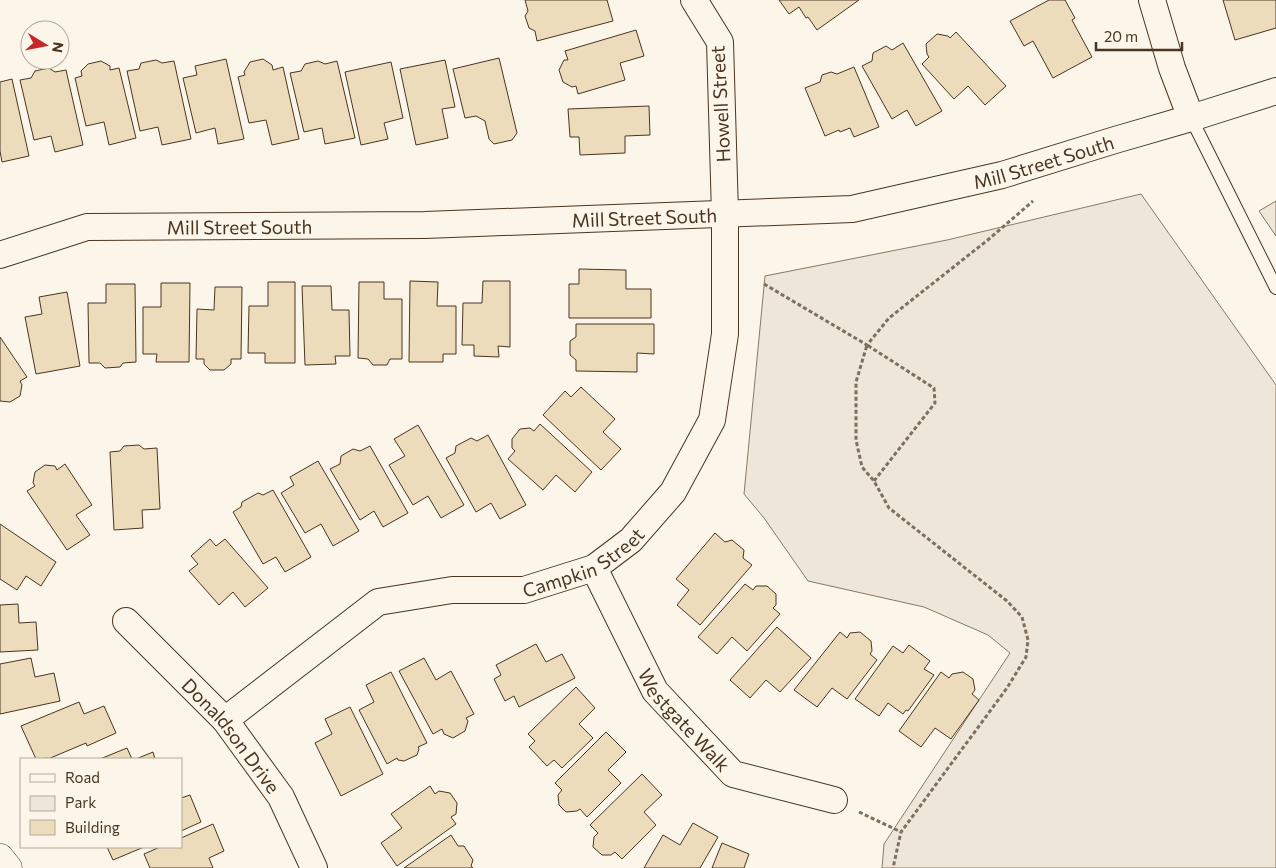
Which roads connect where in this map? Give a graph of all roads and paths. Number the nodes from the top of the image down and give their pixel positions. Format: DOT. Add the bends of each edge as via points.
graph roads {
  1 [pos="694,0"];
  2 [pos="1152,0"];
  3 [pos="1276,91"];
  4 [pos="1191,118"];
  5 [pos="1033,201"];
  6 [pos="725,214"];
  7 [pos="0,255"];
  8 [pos="764,284"];
  9 [pos="1276,288"];
  10 [pos="867,345"];
  11 [pos="874,481"];
  12 [pos="594,568"];
  13 [pos="126,621"];
  14 [pos="225,720"];
  15 [pos="834,800"];
  16 [pos="902,832"];
  17 [pos="0,858"];
  18 [pos="8,868"];
  19 [pos="314,868"];
  20 [pos="893,868"];
  1 -- 6 [label="street, Howell Street" via="720,42"];
  2 -- 4 [label="street"];
  3 -- 4 [label="street, Mill Street South"];
  4 -- 6 [label="street, Mill Street South" via="1002,175 852,209"];
  4 -- 9 [label="lane"];
  5 -- 10 [label="path" via="889,318"];
  6 -- 7 [label="street, Mill Street South" via="425,225 88,227"];
  6 -- 12 [label="street, Campkin Street" via="725,334 712,420 673,492 631,540"];
  8 -- 10 [label="path"];
  10 -- 11 [label="path" via="856,382 856,440 862,467"];
  10 -- 11 [label="path" via="934,388 935,403"];
  11 -- 16 [label="path" via="889,508 1007,601 1022,617 1028,640 1026,657 1007,688"];
  12 -- 14 [label="street, Campkin Street" via="524,590 452,590 378,602"];
  12 -- 15 [label="street, Westgate Walk" via="655,691 733,774"];
  13 -- 14 [label="street, Donaldson Drive"];
  14 -- 19 [label="street, Donaldson Drive" via="281,797"];
  15 -- 16 [label="path"];
  16 -- 20 [label="path"];
  17 -- 18 [label="street"];
}
